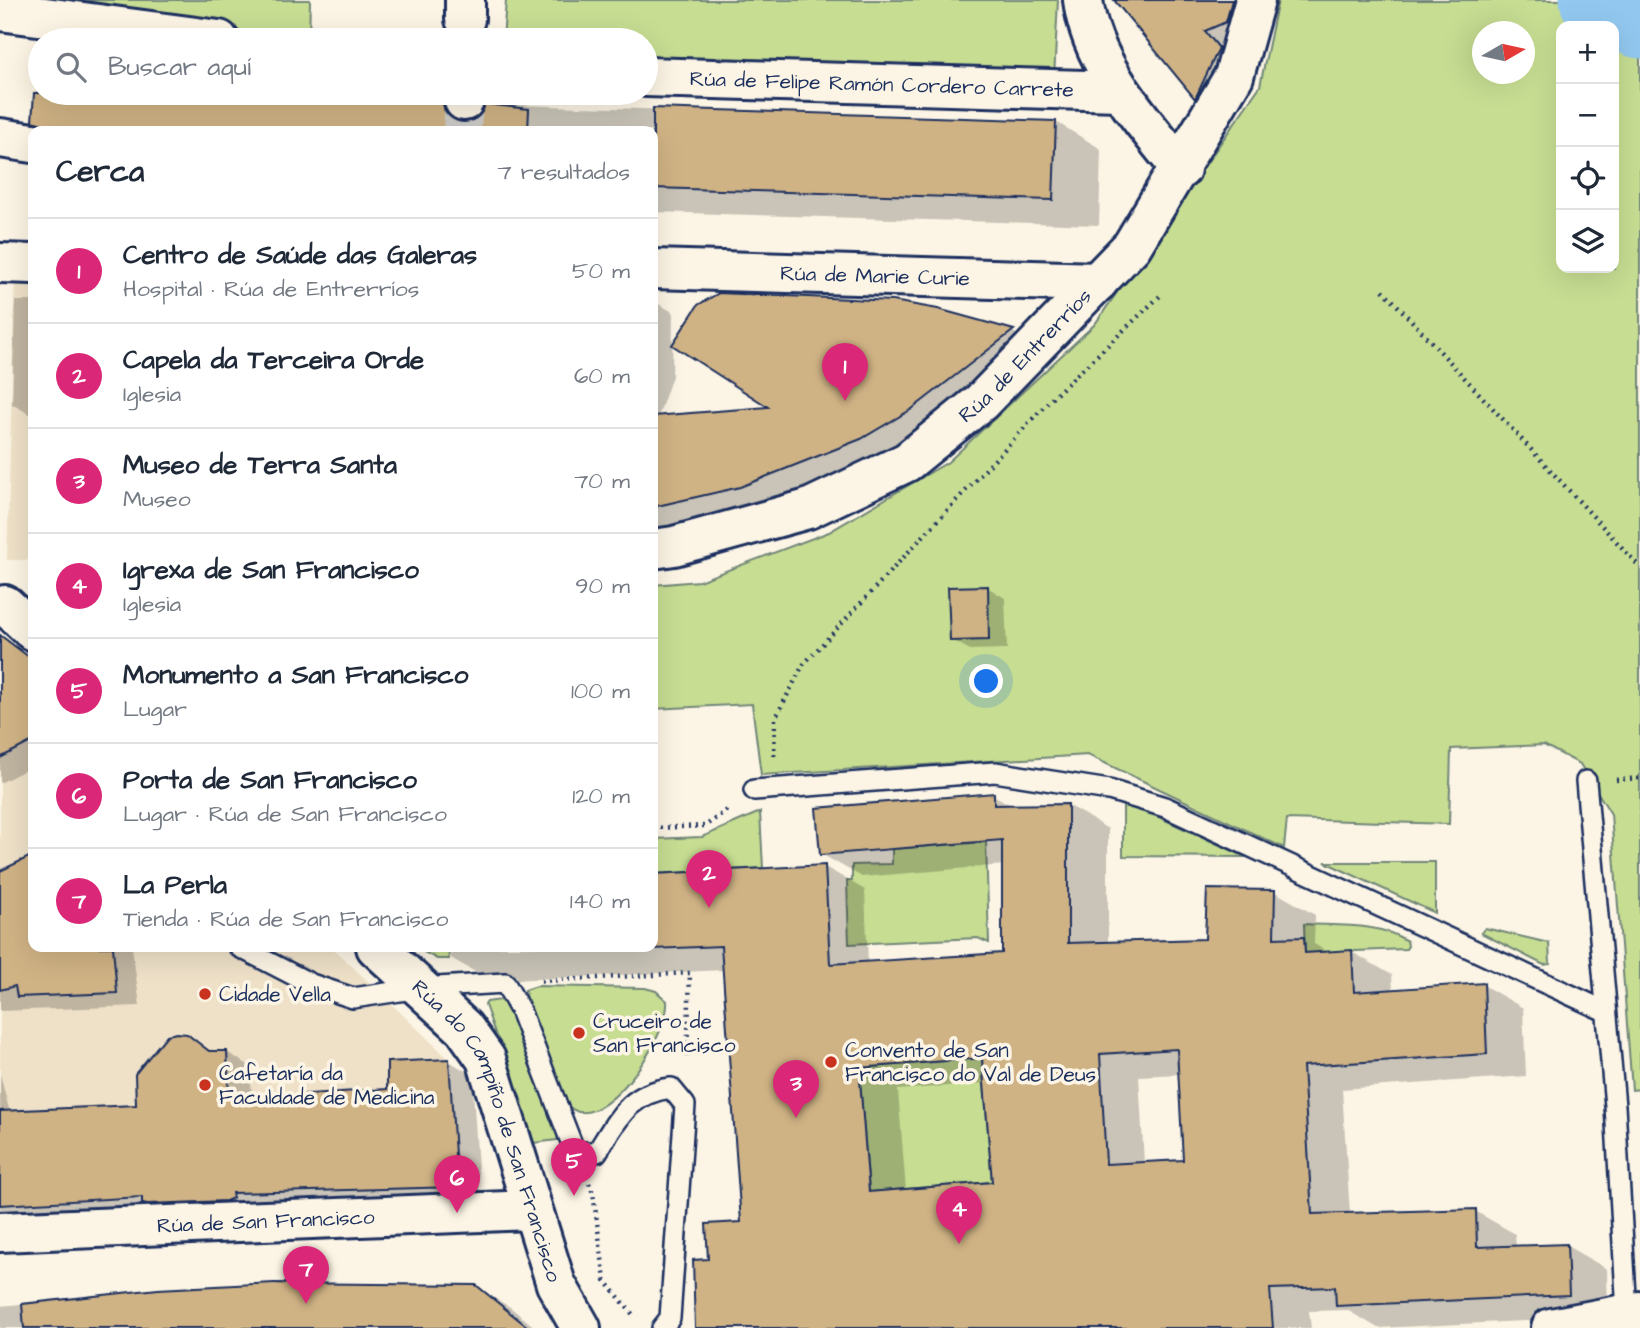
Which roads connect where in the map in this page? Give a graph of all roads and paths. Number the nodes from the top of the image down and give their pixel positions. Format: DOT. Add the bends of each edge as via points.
graph roads {
  1 [pos="1083,0"];
  2 [pos="1255,0"];
  3 [pos="0,10"];
  4 [pos="131,28"];
  5 [pos="658,76"];
  6 [pos="1120,92"];
  7 [pos="0,138"];
  8 [pos="28,142"];
  9 [pos="1181,169"];
  10 [pos="0,263"];
  11 [pos="28,264"];
  12 [pos="658,269"];
  13 [pos="1098,282"];
  14 [pos="1383,290"];
  15 [pos="1161,295"];
  16 [pos="658,548"];
  17 [pos="1640,567"];
  18 [pos="13,605"];
  19 [pos="28,624"];
  20 [pos="1586,781"];
  21 [pos="775,789"];
  22 [pos="754,790"];
  23 [pos="658,828"];
  24 [pos="249,952"];
  25 [pos="381,952"];
  26 [pos="505,983"];
  27 [pos="420,989"];
  28 [pos="1605,1011"];
  29 [pos="685,1105"];
  30 [pos="575,1152"];
  31 [pos="531,1210"];
  32 [pos="0,1233"];
  33 [pos="1633,1312"];
  34 [pos="638,1319"];
  35 [pos="581,1328"];
  36 [pos="662,1328"];
  37 [pos="1550,1328"];
  1 -- 6 [label="street" via="1085,21"];
  2 -- 9 [label="street, Rúa de Entrerríos" via="1234,76"];
  3 -- 4 [label="street"];
  5 -- 6 [label="street, Rúa de Felipe Ramón Cordero Carrete"];
  6 -- 9 [label="street"];
  7 -- 8 [label="street"];
  9 -- 13 [label="street, Rúa de Entrerríos" via="1132,246"];
  10 -- 11 [label="street"];
  12 -- 13 [label="street, Rúa de Marie Curie"];
  13 -- 16 [label="street, Rúa de Entrerríos" via="981,402 907,462 808,509"];
  14 -- 17 [label="path"];
  15 -- 21 [label="path" via="1054,396 803,665 775,719"];
  18 -- 19 [label="street"];
  20 -- 28 [label="lane"];
  21 -- 22 [label="lane"];
  21 -- 28 [label="lane" via="995,772 1109,790 1165,807"];
  22 -- 23 [label="path" via="705,826"];
  24 -- 27 [label="lane" via="311,984 353,998"];
  25 -- 27 [label="street, Rúa do Campiño de San Francisco"];
  26 -- 27 [label="lane"];
  26 -- 29 [label="path" via="690,973"];
  26 -- 30 [label="lane" via="520,1010"];
  27 -- 31 [label="street, Rúa do Campiño de San Francisco" via="464,1028 486,1059"];
  28 -- 33 [label="lane"];
  29 -- 30 [label="lane" via="671,1088 651,1091 624,1109 597,1152"];
  29 -- 36 [label="lane" via="670,1318"];
  30 -- 34 [label="path" via="593,1194 605,1280"];
  31 -- 32 [label="street, Rúa de San Francisco"];
  31 -- 35 [label="street, Rúa do Campiño de San Francisco" via="556,1284"];
  33 -- 37 [label="street"];
}
